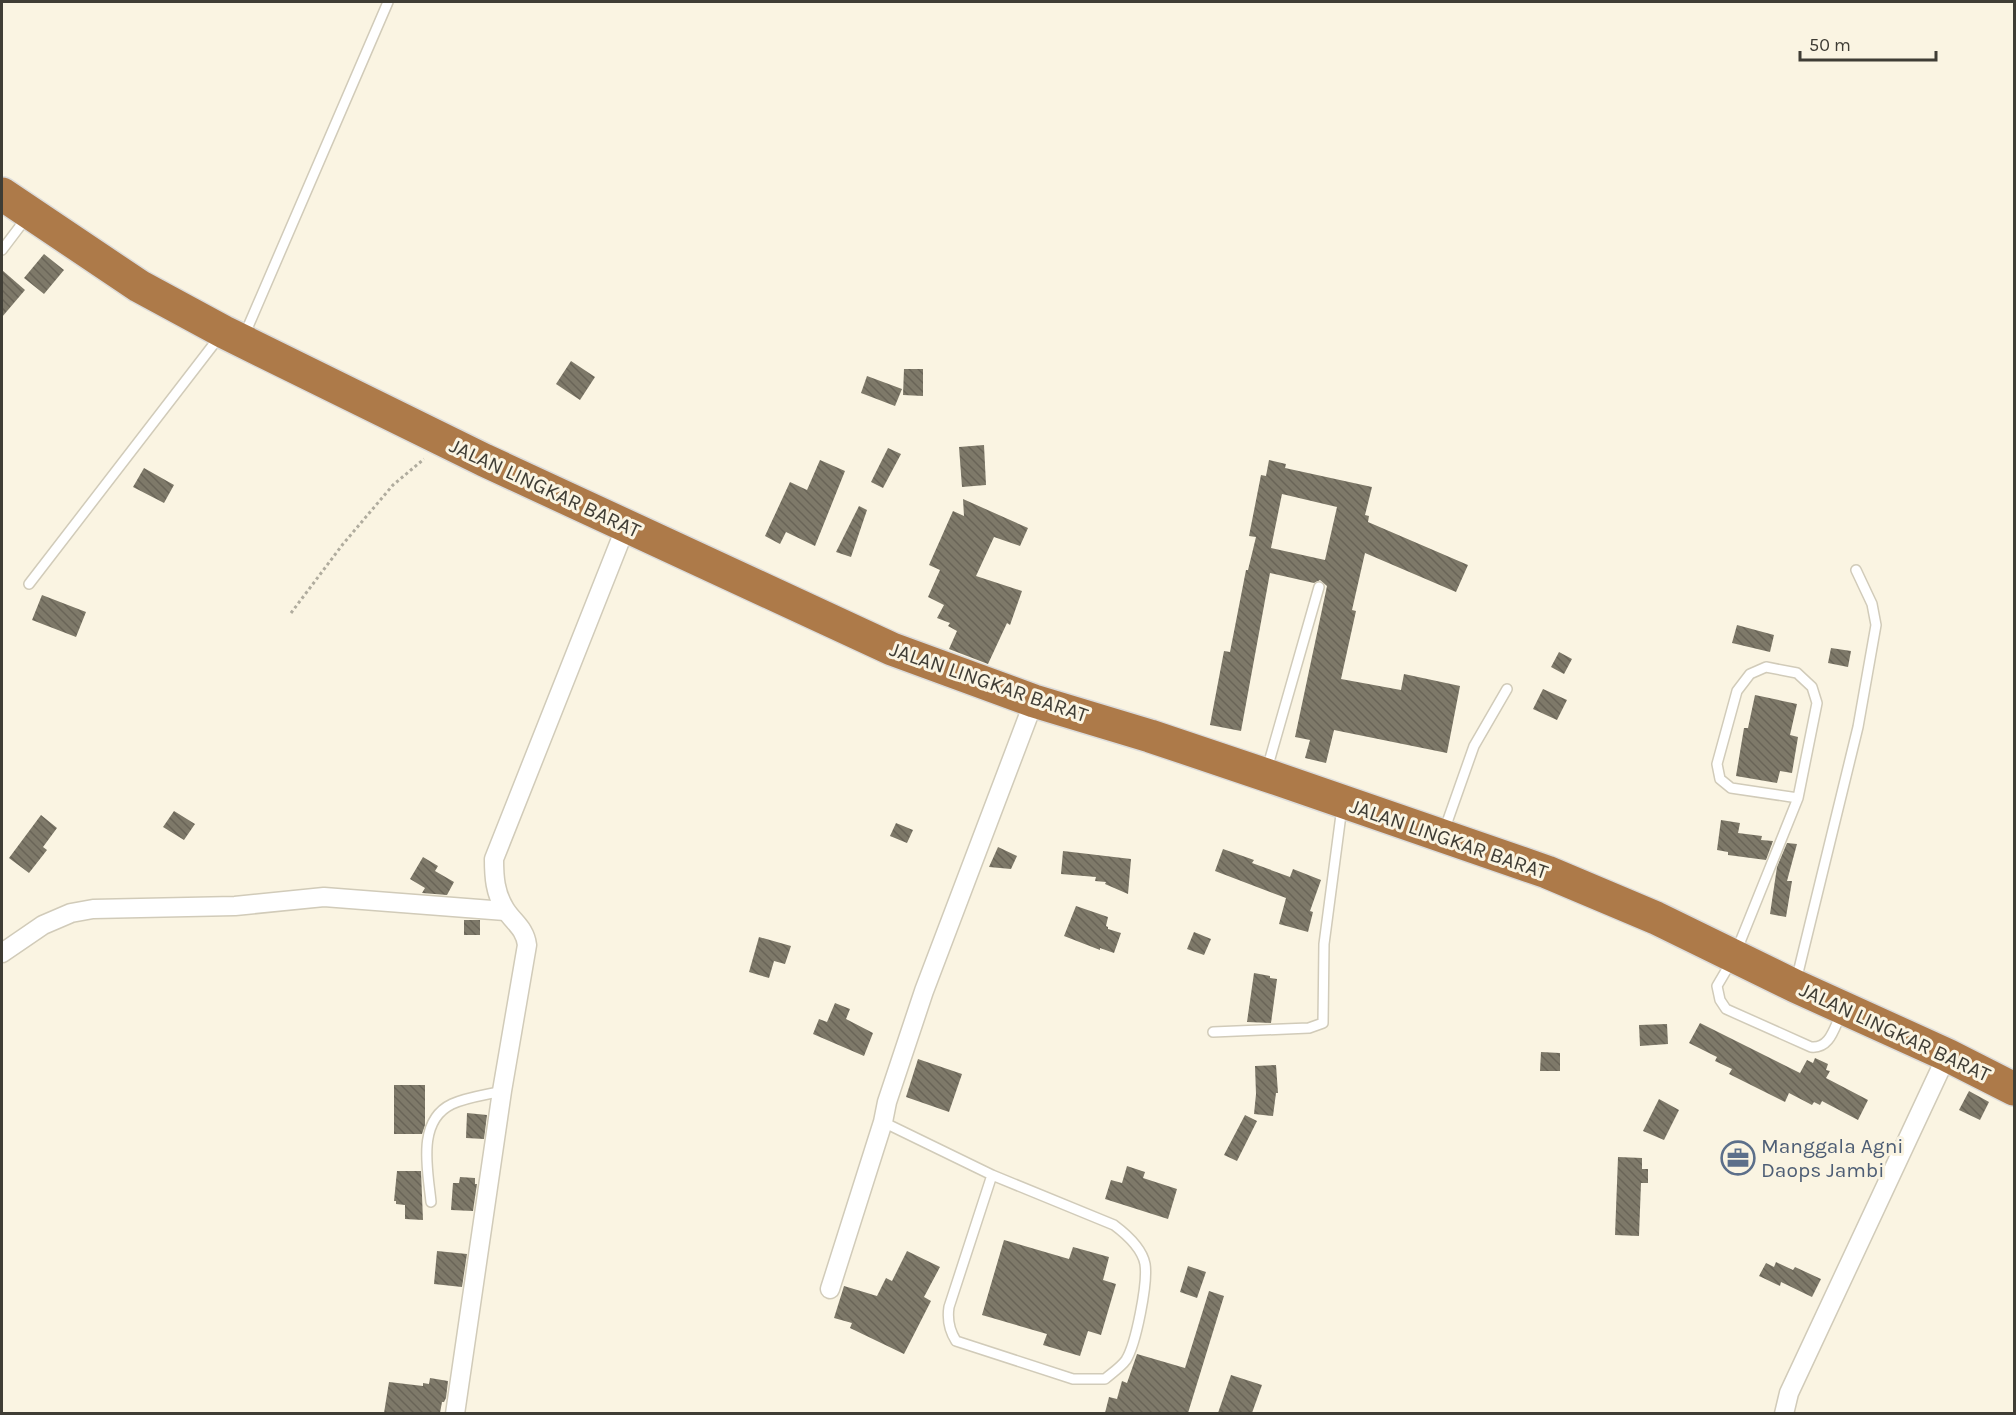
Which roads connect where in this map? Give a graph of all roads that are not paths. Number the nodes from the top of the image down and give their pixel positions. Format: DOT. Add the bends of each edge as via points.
graph roads {
  1 [pos="388,2"];
  2 [pos="2,194"];
  3 [pos="30,213"];
  4 [pos="2,250"];
  5 [pos="233,337"];
  6 [pos="626,526"];
  7 [pos="1856,570"];
  8 [pos="30,584"];
  9 [pos="1319,587"];
  10 [pos="1507,689"];
  11 [pos="1034,701"];
  12 [pos="1266,775"];
  13 [pos="1798,798"];
  14 [pos="1343,802"];
  15 [pos="1442,837"];
  16 [pos="506,911"];
  17 [pos="2,953"];
  18 [pos="1734,957"];
  19 [pos="1795,986"];
  20 [pos="1844,1009"];
  21 [pos="1213,1032"];
  22 [pos="1947,1055"];
  23 [pos="2014,1089"];
  24 [pos="502,1091"];
  25 [pos="883,1122"];
  26 [pos="992,1175"];
  27 [pos="431,1202"];
  28 [pos="830,1289"];
  29 [pos="455,1413"];
  30 [pos="1784,1413"];
  1 -- 5 [label="lane"];
  2 -- 3 [label="highway, JALAN LINGKAR BARAT"];
  3 -- 4 [label="lane"];
  3 -- 5 [label="highway, JALAN LINGKAR BARAT" via="139,286"];
  5 -- 6 [label="highway, JALAN LINGKAR BARAT"];
  5 -- 8 [label="lane"];
  6 -- 11 [label="highway, JALAN LINGKAR BARAT" via="892,649"];
  6 -- 16 [label="street" via="494,859 496,893"];
  7 -- 19 [label="lane" via="1872,604 1876,626 1858,727"];
  9 -- 12 [label="lane"];
  10 -- 15 [label="lane" via="1474,746"];
  11 -- 12 [label="highway, JALAN LINGKAR BARAT"];
  11 -- 25 [label="street" via="924,991"];
  12 -- 14 [label="highway, JALAN LINGKAR BARAT"];
  13 -- 13 [label="lane" via="1817,703 1812,687 1797,673 1766,667 1750,674 1737,691 1717,764 1720,779 1731,788"];
  13 -- 18 [label="lane"];
  14 -- 15 [label="highway, JALAN LINGKAR BARAT"];
  14 -- 21 [label="lane" via="1324,944 1323,1023 1309,1029"];
  15 -- 18 [label="highway, JALAN LINGKAR BARAT" via="1547,872 1656,918"];
  16 -- 17 [label="street" via="324,897 236,906 93,909 43,925"];
  16 -- 24 [label="street" via="523,930 527,945"];
  18 -- 19 [label="highway, JALAN LINGKAR BARAT"];
  18 -- 20 [label="lane" via="1717,986 1726,1010 1819,1048 1827,1043"];
  19 -- 20 [label="highway, JALAN LINGKAR BARAT"];
  20 -- 22 [label="highway, JALAN LINGKAR BARAT"];
  22 -- 23 [label="highway, JALAN LINGKAR BARAT"];
  22 -- 30 [label="street" via="1789,1393"];
  24 -- 27 [label="lane" via="452,1104 436,1116 426,1149"];
  24 -- 29 [label="street"];
  25 -- 26 [label="lane"];
  25 -- 28 [label="street"];
  26 -- 26 [label="lane" via="949,1307 951,1333 964,1346 1073,1379 1105,1379 1125,1360 1133,1343 1145,1262 1130,1237 1114,1225"];
}
